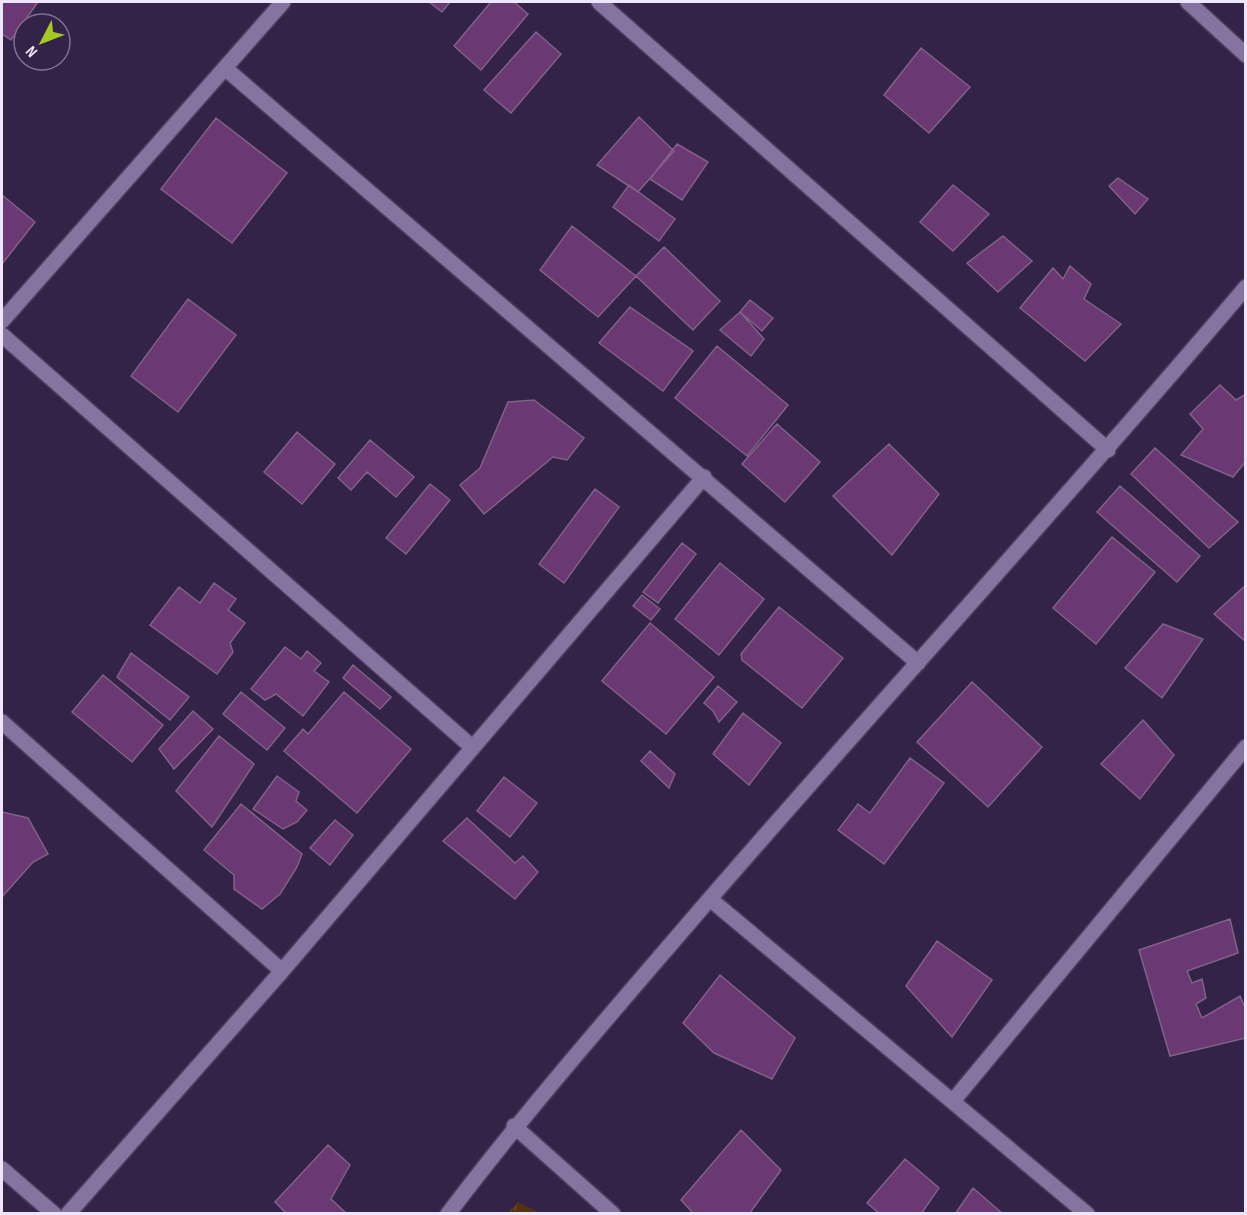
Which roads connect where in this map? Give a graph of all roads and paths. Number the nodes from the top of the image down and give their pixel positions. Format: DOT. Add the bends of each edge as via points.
graph roads {
  1 [pos="283,2"];
  2 [pos="599,2"];
  3 [pos="1188,2"];
  4 [pos="1245,55"];
  5 [pos="226,69"];
  6 [pos="1245,287"];
  7 [pos="2,321"];
  8 [pos="2,335"];
  9 [pos="1108,450"];
  10 [pos="704,477"];
  11 [pos="918,663"];
  12 [pos="2,722"];
  13 [pos="472,747"];
  14 [pos="1245,747"];
  15 [pos="710,898"];
  16 [pos="282,971"];
  17 [pos="953,1101"];
  18 [pos="514,1126"];
  19 [pos="2,1169"];
  20 [pos="54,1214"];
  21 [pos="68,1214"];
  22 [pos="448,1214"];
  23 [pos="612,1214"];
  24 [pos="1087,1214"];
  1 -- 5 [label="street"];
  2 -- 9 [label="street"];
  3 -- 4 [label="street"];
  5 -- 7 [label="street"];
  5 -- 10 [label="street"];
  6 -- 9 [label="street"];
  8 -- 13 [label="street"];
  9 -- 11 [label="street"];
  10 -- 11 [label="street"];
  10 -- 13 [label="street"];
  11 -- 15 [label="street"];
  12 -- 16 [label="street"];
  13 -- 16 [label="street"];
  14 -- 17 [label="street"];
  15 -- 17 [label="street"];
  15 -- 18 [label="street"];
  16 -- 21 [label="street"];
  17 -- 24 [label="street"];
  18 -- 22 [label="street"];
  18 -- 23 [label="street"];
  19 -- 20 [label="street"];
}
